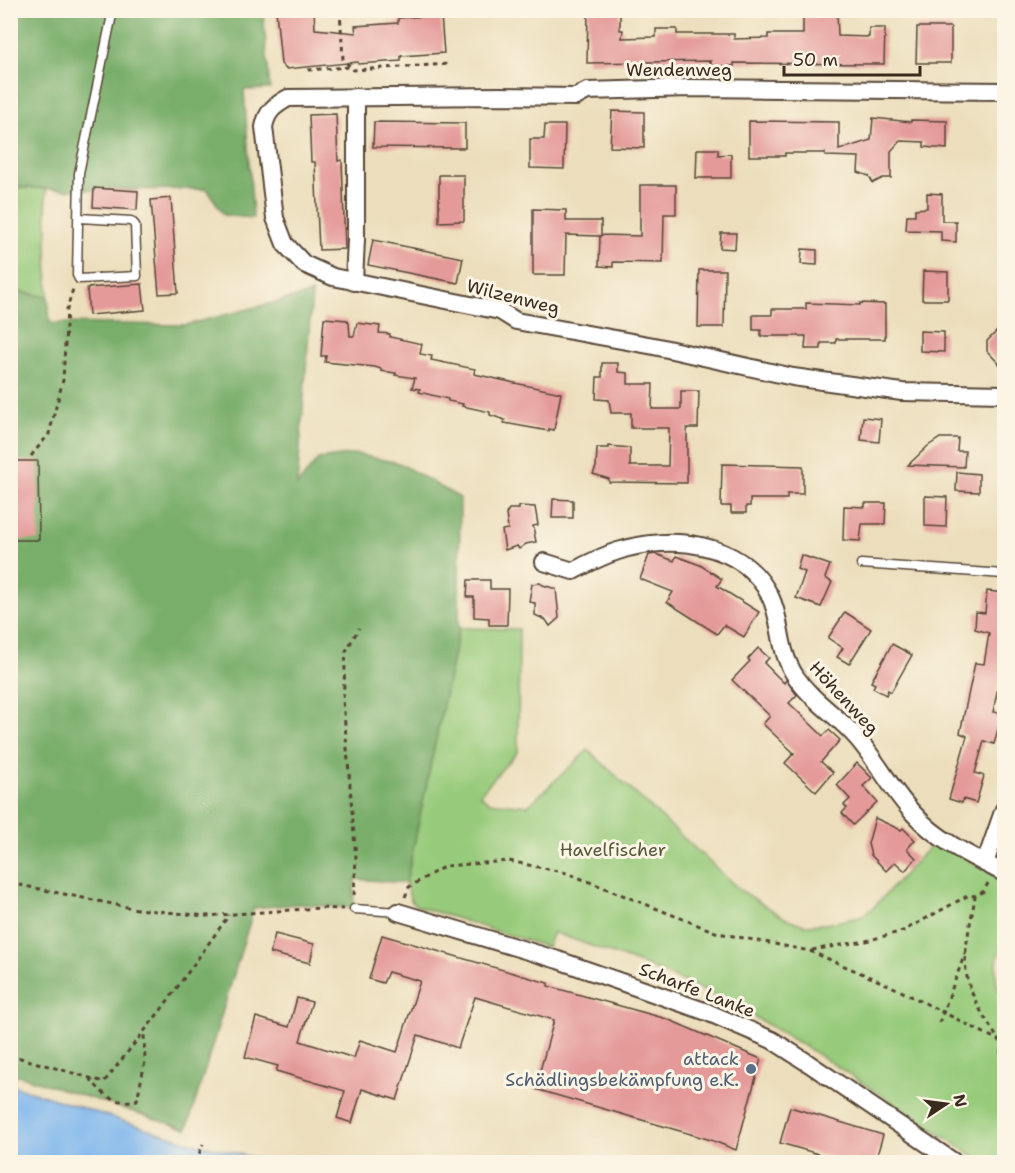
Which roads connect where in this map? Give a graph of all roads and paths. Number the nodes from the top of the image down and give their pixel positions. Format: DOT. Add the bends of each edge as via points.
graph roads {
  1 [pos="113,10"];
  2 [pos="340,10"];
  3 [pos="450,64"];
  4 [pos="350,67"];
  5 [pos="308,70"];
  6 [pos="1005,91"];
  7 [pos="356,97"];
  8 [pos="79,218"];
  9 [pos="77,275"];
  10 [pos="354,282"];
  11 [pos="1005,393"];
  12 [pos="31,456"];
  13 [pos="544,562"];
  14 [pos="861,564"];
  15 [pos="1005,574"];
  16 [pos="359,628"];
  17 [pos="1005,808"];
  18 [pos="996,868"];
  19 [pos="10,883"];
  20 [pos="975,896"];
  21 [pos="354,909"];
  22 [pos="399,912"];
  23 [pos="231,914"];
  24 [pos="967,946"];
  25 [pos="810,951"];
  26 [pos="943,1012"];
  27 [pos="939,1023"];
  28 [pos="144,1031"];
  29 [pos="998,1040"];
  30 [pos="1005,1043"];
  31 [pos="1000,1053"];
  32 [pos="10,1055"];
  33 [pos="90,1078"];
  34 [pos="204,1144"];
  35 [pos="251,1157"];
  36 [pos="196,1162"];
  37 [pos="250,1162"];
  38 [pos="954,1162"];
  1 -- 8 [label="lane" via="79,173"];
  2 -- 4 [label="path" via="343,59"];
  3 -- 4 [label="path" via="353,70"];
  4 -- 5 [label="path"];
  6 -- 7 [label="street, Wendenweg" via="689,88 587,91 576,98"];
  7 -- 10 [label="street"];
  7 -- 10 [label="street, Wilzenweg" via="288,98 274,105 266,115 264,127 275,218 285,243 304,264"];
  8 -- 9 [label="lane"];
  8 -- 9 [label="lane" via="131,221 135,225 138,272 137,276 79,279"];
  9 -- 12 [label="path" via="67,309 63,380 49,434"];
  10 -- 11 [label="street, Wilzenweg" via="500,311 516,321 793,377 902,392"];
  13 -- 18 [label="street, Höhenweg" via="573,571 618,551 663,543 693,543 743,564 771,598 785,658 796,678 856,737 914,815 940,836"];
  14 -- 15 [label="lane"];
  16 -- 21 [label="path" via="346,651 343,700 356,859"];
  17 -- 18 [label="street"];
  18 -- 20 [label="path" via="984,891"];
  19 -- 23 [label="path" via="137,909 206,916"];
  20 -- 24 [label="path"];
  20 -- 25 [label="path" via="969,895 903,931"];
  21 -- 22 [label="lane"];
  21 -- 23 [label="path"];
  22 -- 25 [label="path" via="409,887 445,866 509,861 567,873 718,933"];
  22 -- 38 [label="street, Scharfe Lanke" via="558,960 707,1012 772,1040"];
  23 -- 28 [label="path"];
  24 -- 26 [label="path"];
  24 -- 29 [label="path" via="966,971 973,996"];
  25 -- 26 [label="path"];
  26 -- 27 [label="path"];
  26 -- 29 [label="path"];
  28 -- 33 [label="path" via="104,1082"];
  28 -- 33 [label="path" via="145,1062 137,1101 126,1103 101,1094"];
  29 -- 30 [label="path"];
  30 -- 31 [label="path"];
  32 -- 33 [label="path"];
  34 -- 36 [label="path"];
  35 -- 37 [label="path"];
}
